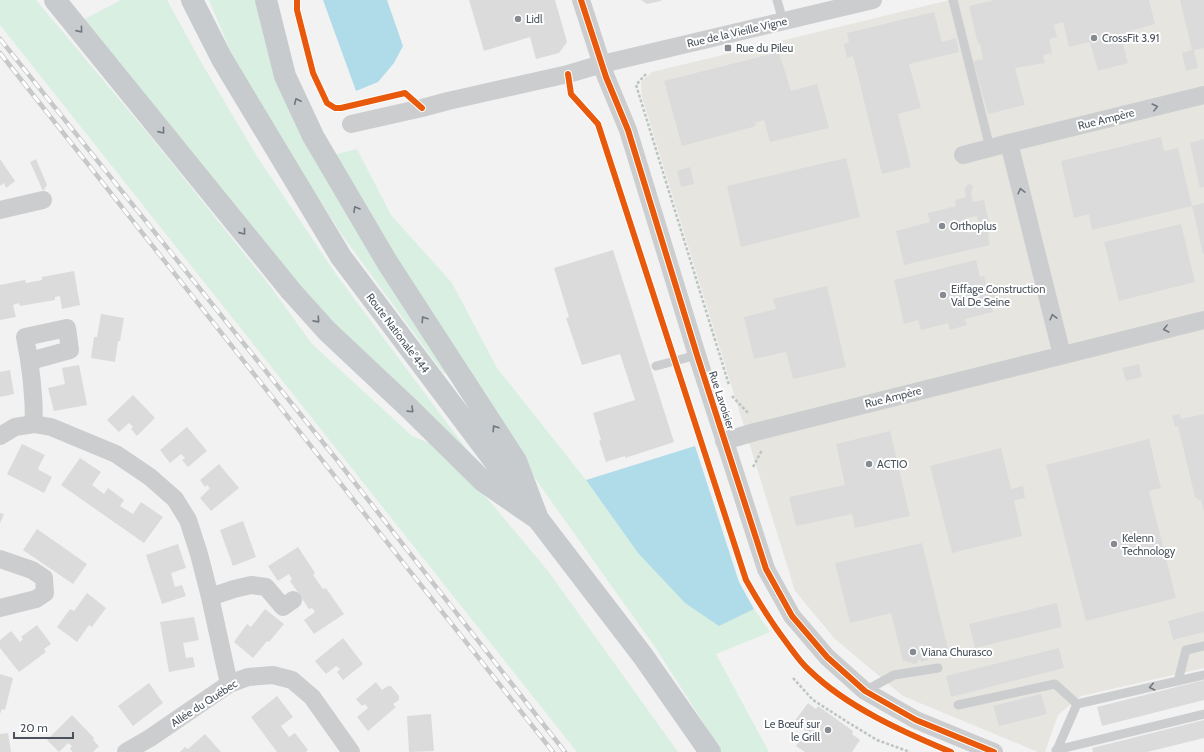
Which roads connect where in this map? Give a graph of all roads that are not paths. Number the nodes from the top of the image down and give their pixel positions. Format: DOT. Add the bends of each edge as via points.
graph roads {
  1 [pos="55,0"];
  2 [pos="180,0"];
  3 [pos="192,0"];
  4 [pos="266,0"];
  5 [pos="581,0"];
  6 [pos="777,0"];
  7 [pos="872,0"];
  8 [pos="953,0"];
  9 [pos="783,21"];
  10 [pos="602,64"];
  11 [pos="1204,95"];
  12 [pos="351,124"];
  13 [pos="1009,143"];
  14 [pos="990,148"];
  15 [pos="963,154"];
  16 [pos="43,200"];
  17 [pos="0,210"];
  18 [pos="341,257"];
  19 [pos="1204,320"];
  20 [pos="697,355"];
  21 [pos="1062,355"];
  22 [pos="30,361"];
  23 [pos="656,366"];
  24 [pos="34,424"];
  25 [pos="0,436"];
  26 [pos="724,441"];
  27 [pos="538,519"];
  28 [pos="0,559"];
  29 [pos="210,597"];
  30 [pos="293,600"];
  31 [pos="0,608"];
  32 [pos="1204,646"];
  33 [pos="938,668"];
  34 [pos="1204,675"];
  35 [pos="1178,681"];
  36 [pos="229,684"];
  37 [pos="866,691"];
  38 [pos="1077,704"];
  39 [pos="958,705"];
  40 [pos="1204,714"];
  41 [pos="957,745"];
  42 [pos="1056,751"];
  43 [pos="126,752"];
  44 [pos="354,752"];
  45 [pos="710,752"];
  46 [pos="994,752"];
  1 -- 27 [label="main road, one-way" via="291,292 327,331 483,481"];
  2 -- 18 [label="main road" via="258,142"];
  3 -- 18 [label="main road, Route Nationale°444" via="222,59"];
  27 -- 4 [label="main road, one-way" via="516,461 387,262 313,136 285,76"];
  5 -- 10 [label="street"];
  6 -- 9 [label="lane"];
  7 -- 9 [label="street, Rue de la Vieille Vigne"];
  8 -- 14 [label="lane"];
  9 -- 10 [label="street, Rue de la Vieille Vigne"];
  10 -- 12 [label="street, Rue de la Vieille Vigne"];
  10 -- 20 [label="street, Rue Lavoisier" via="628,130"];
  13 -- 11 [label="street, Rue Ampère, one-way"];
  13 -- 14 [label="street, Rue Ampère"];
  21 -- 13 [label="street, one-way"];
  14 -- 15 [label="street, Rue Ampère"];
  16 -- 17 [label="street"];
  18 -- 27 [label="main road, Route Nationale°444"];
  19 -- 21 [label="street, Rue Ampère, one-way"];
  20 -- 23 [label="lane"];
  20 -- 26 [label="street, Rue Lavoisier"];
  21 -- 26 [label="street, Rue Ampère"];
  22 -- 24 [label="street"];
  24 -- 25 [label="street" via="15,427"];
  24 -- 29 [label="street" via="51,427 116,454 150,476 175,499 188,520"];
  26 -- 37 [label="street, Rue Lavoisier" via="766,569 792,616 827,658"];
  27 -- 45 [label="main road, Route Nationale°444" via="643,656"];
  28 -- 31 [label="street" via="32,570 44,578 45,593"];
  29 -- 30 [label="street" via="251,585 266,587 283,607"];
  29 -- 36 [label="street"];
  32 -- 35 [label="lane" via="1186,650"];
  33 -- 37 [label="lane" via="894,675"];
  34 -- 35 [label="lane"];
  35 -- 38 [label="lane, one-way"];
  36 -- 43 [label="street, Allée du Québec"];
  36 -- 44 [label="street, Allée du Québec" via="248,677 273,675 292,680 312,697"];
  37 -- 41 [label="street, Rue Lavoisier"];
  38 -- 39 [label="lane" via="1055,684"];
  38 -- 42 [label="lane"];
  40 -- 42 [label="lane"];
  41 -- 46 [label="street, Rue Lavoisier"];
}
